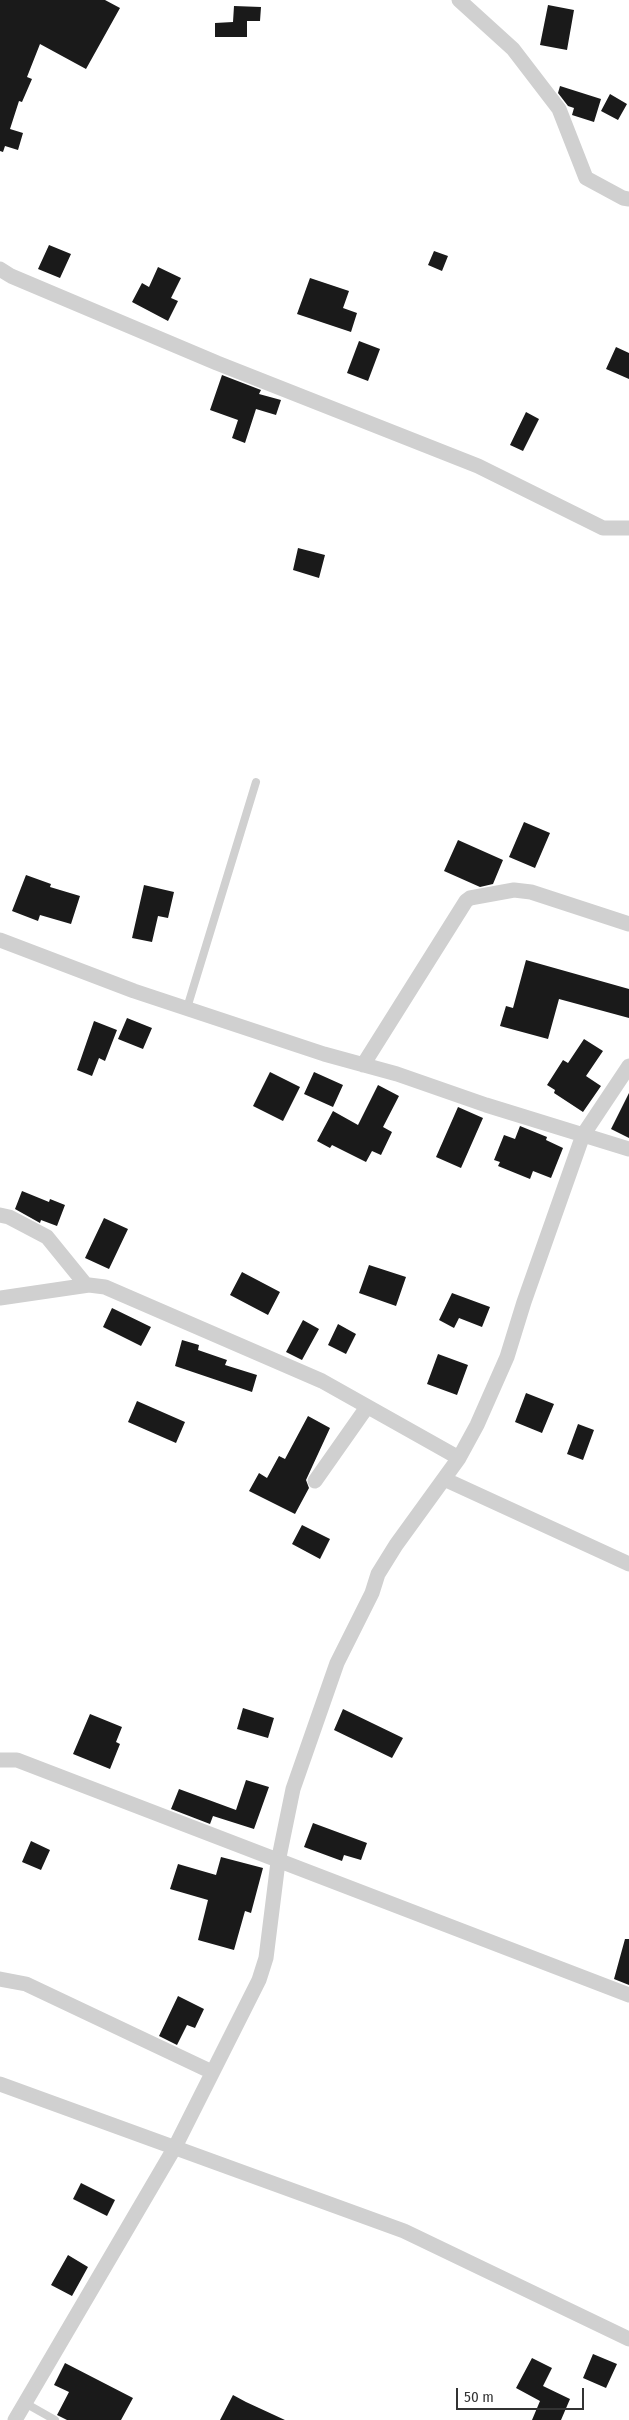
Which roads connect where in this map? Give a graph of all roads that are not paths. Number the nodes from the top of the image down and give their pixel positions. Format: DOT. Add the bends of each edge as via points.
graph roads {
  1 [pos="459,0"];
  2 [pos="629,199"];
  3 [pos="0,269"];
  4 [pos="629,528"];
  5 [pos="256,782"];
  6 [pos="629,924"];
  7 [pos="0,940"];
  8 [pos="187,1008"];
  9 [pos="364,1064"];
  10 [pos="629,1066"];
  11 [pos="583,1135"];
  12 [pos="629,1149"];
  13 [pos="0,1215"];
  14 [pos="86,1286"];
  15 [pos="0,1298"];
  16 [pos="367,1407"];
  17 [pos="459,1458"];
  18 [pos="444,1479"];
  19 [pos="315,1481"];
  20 [pos="629,1564"];
  21 [pos="0,1760"];
  22 [pos="278,1862"];
  23 [pos="0,1979"];
  24 [pos="629,1995"];
  25 [pos="212,2072"];
  26 [pos="0,2084"];
  27 [pos="175,2147"];
  28 [pos="629,2339"];
  29 [pos="25,2403"];
  30 [pos="15,2420"];
  31 [pos="55,2420"];
  1 -- 2 [label="street" via="513,49 559,108 586,178"];
  3 -- 4 [label="street" via="217,363 478,466 603,528"];
  5 -- 8 [label="lane"];
  6 -- 9 [label="street" via="531,892 514,890 470,898"];
  7 -- 8 [label="street"];
  8 -- 9 [label="street" via="324,1054"];
  9 -- 11 [label="street"];
  10 -- 11 [label="street"];
  11 -- 12 [label="street"];
  11 -- 17 [label="street" via="507,1358"];
  13 -- 14 [label="street" via="48,1237"];
  14 -- 15 [label="street"];
  14 -- 16 [label="street" via="114,1290 322,1381"];
  16 -- 17 [label="street"];
  16 -- 19 [label="street"];
  17 -- 18 [label="street"];
  18 -- 20 [label="street"];
  18 -- 22 [label="street" via="378,1574 372,1593 337,1663 293,1789"];
  21 -- 22 [label="street" via="17,1760"];
  22 -- 24 [label="street"];
  22 -- 25 [label="street" via="266,1958 259,1980"];
  23 -- 25 [label="street" via="26,1984"];
  25 -- 27 [label="street"];
  26 -- 27 [label="street"];
  27 -- 28 [label="street" via="404,2231"];
  27 -- 29 [label="street"];
  29 -- 30 [label="street"];
  29 -- 31 [label="lane"];
}
